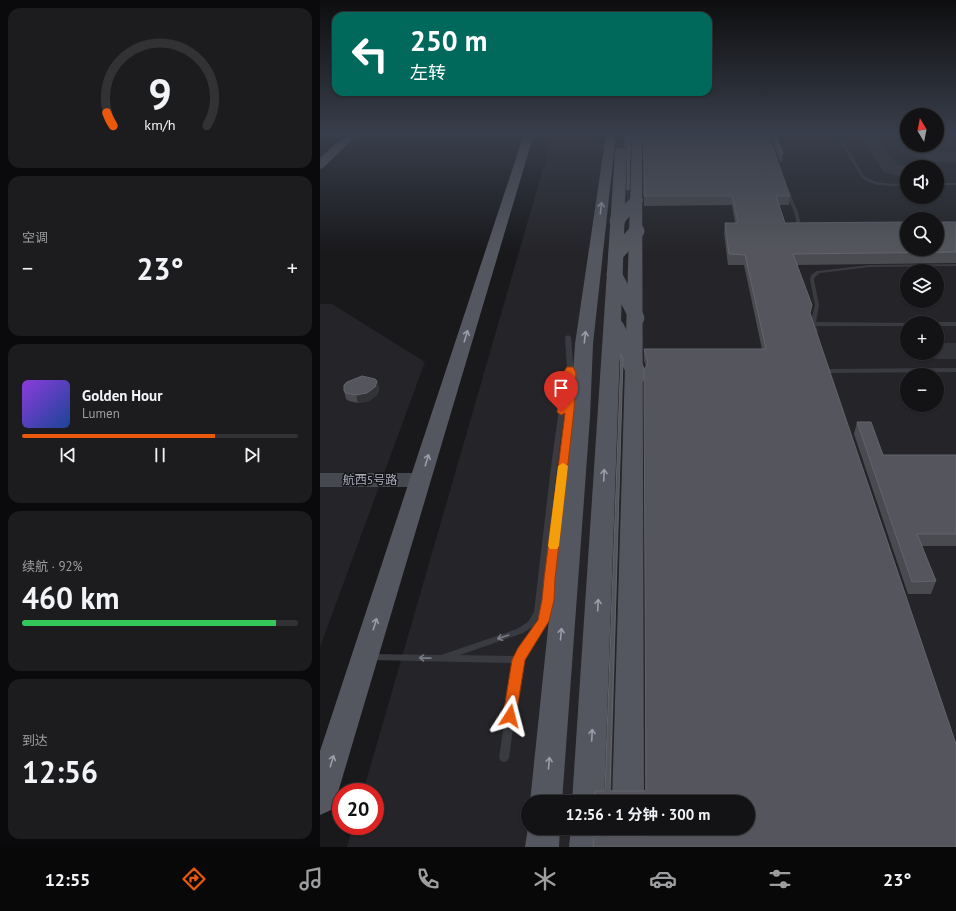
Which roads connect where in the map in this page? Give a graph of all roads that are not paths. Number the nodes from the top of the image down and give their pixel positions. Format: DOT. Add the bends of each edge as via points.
graph roads {
  1 [pos="517,174"];
  2 [pos="606,174"];
  3 [pos="619,174"];
  4 [pos="636,174"];
  5 [pos="637,174"];
  6 [pos="861,174"];
  7 [pos="785,184"];
  8 [pos="900,184"];
  9 [pos="944,184"];
  10 [pos="956,184"];
  11 [pos="637,200"];
  12 [pos="617,221"];
  13 [pos="807,230"];
  14 [pos="637,231"];
  15 [pos="615,264"];
  16 [pos="956,265"];
  17 [pos="637,318"];
  18 [pos="612,322"];
  19 [pos="813,324"];
  20 [pos="900,324"];
  21 [pos="944,324"];
  22 [pos="956,324"];
  23 [pos="568,337"];
  24 [pos="818,338"];
  25 [pos="570,369"];
  26 [pos="956,370"];
  27 [pos="637,374"];
  28 [pos="831,378"];
  29 [pos="320,480"];
  30 [pos="420,480"];
  31 [pos="364,657"];
  32 [pos="442,658"];
  33 [pos="518,660"];
  34 [pos="504,758"];
  35 [pos="547,795"];
  36 [pos="588,795"];
  37 [pos="628,795"];
  38 [pos="636,795"];
  39 [pos="320,798"];
  40 [pos="543,835"];
  41 [pos="587,835"];
  42 [pos="628,835"];
  43 [pos="636,835"];
  44 [pos="542,847"];
  45 [pos="586,847"];
  46 [pos="628,847"];
  47 [pos="636,847"];
  30 -- 1 [label="main road, one-way"];
  35 -- 2 [label="main road, one-way" via="580,418 584,344"];
  3 -- 12 [label="main road"];
  4 -- 37 [label="main road"];
  5 -- 11 [label="main road"];
  6 -- 8 [label="lane" via="866,180 880,184"];
  7 -- 13 [label="lane" via="800,230"];
  9 -- 10 [label="lane"];
  11 -- 12 [label="main road, bridge"];
  11 -- 14 [label="main road"];
  12 -- 15 [label="main road"];
  14 -- 15 [label="main road, bridge"];
  14 -- 17 [label="main road, bridge"];
  15 -- 17 [label="main road, bridge"];
  15 -- 18 [label="main road"];
  16 -- 19 [label="lane" via="870,266 819,272 812,280 817,305"];
  17 -- 27 [label="main road"];
  18 -- 27 [label="main road, bridge"];
  36 -- 18 [label="main road, one-way"];
  19 -- 20 [label="lane"];
  19 -- 24 [label="lane"];
  21 -- 22 [label="lane"];
  23 -- 25 [label="lane"];
  25 -- 32 [label="lane, one-way" via="567,373 561,412 538,613 531,624 520,631"];
  25 -- 33 [label="lane" via="570,410 548,600 543,621"];
  26 -- 28 [label="lane" via="827,368"];
  27 -- 38 [label="main road"];
  29 -- 30 [label="street, 航西5号路"];
  31 -- 30 [label="main road, one-way"];
  32 -- 31 [label="lane, one-way"];
  39 -- 31 [label="main road, one-way"];
  32 -- 33 [label="lane"];
  33 -- 34 [label="lane"];
  40 -- 44 [label="main road"];
  41 -- 45 [label="main road"];
  42 -- 46 [label="main road"];
  43 -- 47 [label="main road"];
}
